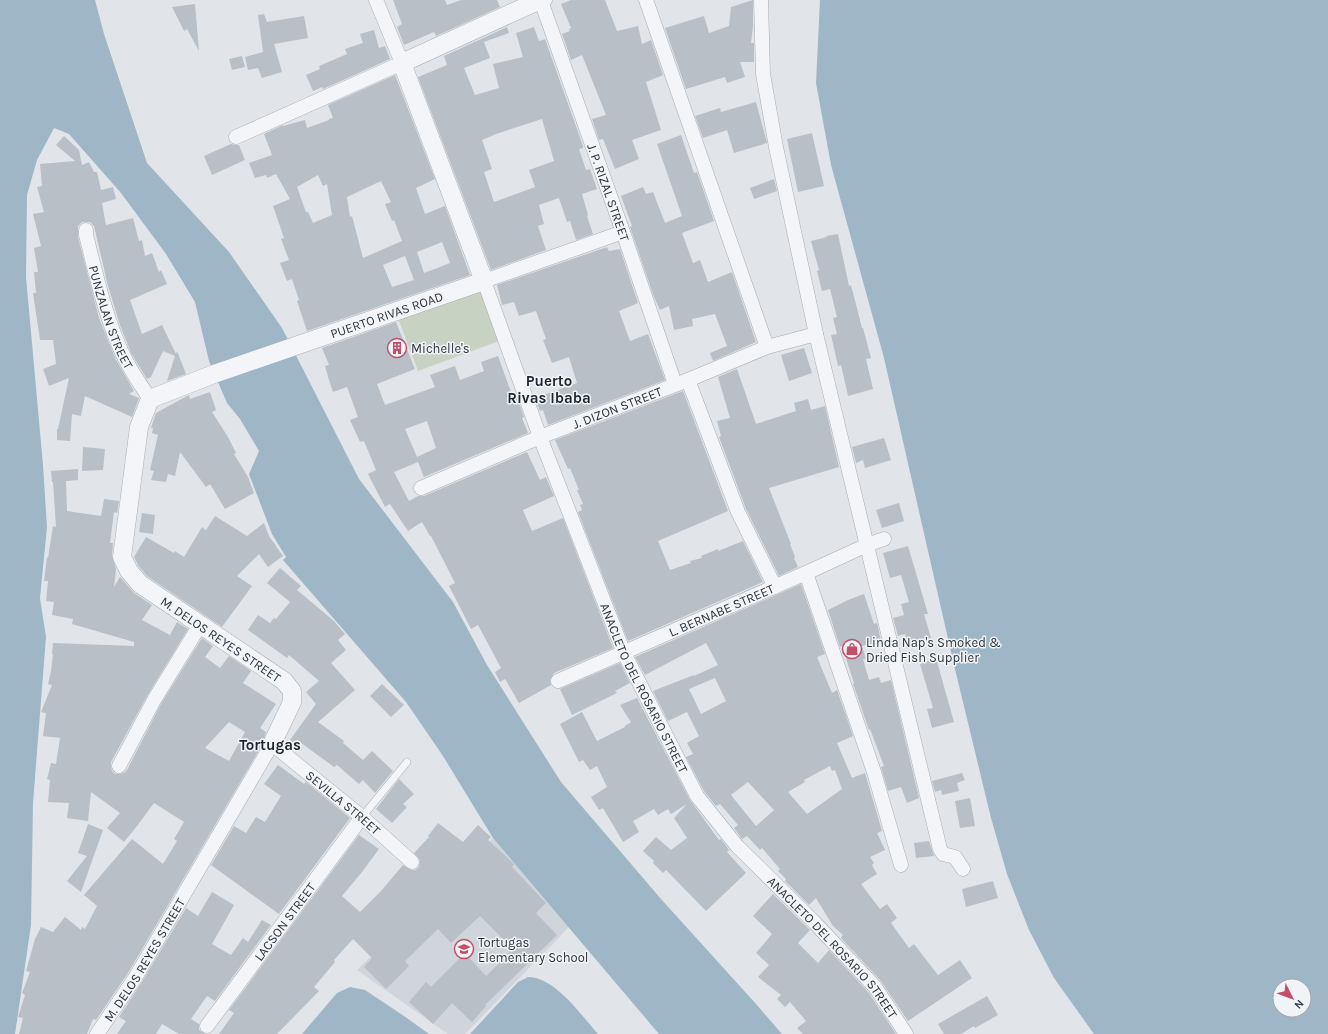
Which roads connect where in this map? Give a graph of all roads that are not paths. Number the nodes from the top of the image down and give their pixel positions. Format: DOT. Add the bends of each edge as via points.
graph roads {
  1 [pos="376,0"];
  2 [pos="542,0"];
  3 [pos="646,0"];
  4 [pos="761,0"];
  5 [pos="402,63"];
  6 [pos="236,137"];
  7 [pos="86,230"];
  8 [pos="623,232"];
  9 [pos="484,281"];
  10 [pos="816,334"];
  11 [pos="768,347"];
  12 [pos="681,382"];
  13 [pos="150,399"];
  14 [pos="540,437"];
  15 [pos="421,488"];
  16 [pos="884,539"];
  17 [pos="867,545"];
  18 [pos="806,573"];
  19 [pos="776,586"];
  20 [pos="200,625"];
  21 [pos="624,653"];
  22 [pos="558,680"];
  23 [pos="272,744"];
  24 [pos="407,762"];
  25 [pos="119,766"];
  26 [pos="362,817"];
  27 [pos="412,862"];
  28 [pos="901,865"];
  29 [pos="963,869"];
  30 [pos="207,1026"];
  31 [pos="97,1034"];
  32 [pos="906,1034"];
  1 -- 5 [label="street"];
  2 -- 5 [label="street"];
  2 -- 8 [label="street, J. P. RIZAL STREET"];
  3 -- 11 [label="street"];
  4 -- 10 [label="street" via="764,81"];
  5 -- 6 [label="street"];
  5 -- 9 [label="street"];
  7 -- 13 [label="street, PUNZALAN STREET" via="103,300 117,342"];
  8 -- 9 [label="street, PUERTO RIVAS ROAD"];
  8 -- 12 [label="street, J. P. RIZAL STREET"];
  9 -- 13 [label="street, PUERTO RIVAS ROAD" via="214,374"];
  9 -- 14 [label="street, ANACLETO DEL ROSARIO STREET"];
  10 -- 11 [label="street, J. DIZON STREET"];
  10 -- 17 [label="street"];
  11 -- 12 [label="street, J. DIZON STREET"];
  12 -- 14 [label="street, J. DIZON STREET"];
  12 -- 19 [label="street, J. P. RIZAL STREET" via="738,512"];
  13 -- 20 [label="street, M. DELOS REYES STREET" via="139,427 122,557 140,584"];
  14 -- 15 [label="street, J. DIZON STREET"];
  14 -- 21 [label="street, ANACLETO DEL ROSARIO STREET"];
  16 -- 17 [label="street, L. BERNABE STREET"];
  17 -- 18 [label="street, L. BERNABE STREET"];
  17 -- 29 [label="street" via="940,849 943,854 955,857"];
  18 -- 19 [label="street, L. BERNABE STREET"];
  18 -- 28 [label="street" via="874,772"];
  19 -- 21 [label="street, L. BERNABE STREET"];
  20 -- 23 [label="street, M. DELOS REYES STREET" via="284,681 292,691 292,702"];
  20 -- 25 [label="street" via="154,700"];
  21 -- 22 [label="street, L. BERNABE STREET"];
  21 -- 32 [label="street, ANACLETO DEL ROSARIO STREET" via="697,796 737,846 875,987"];
  23 -- 26 [label="street, SEVILLA STREET"];
  23 -- 31 [label="street, M. DELOS REYES STREET" via="136,978"];
  24 -- 26 [label="lane"];
  26 -- 27 [label="street, SEVILLA STREET"];
  26 -- 30 [label="street, LACSON STREET"];
}
